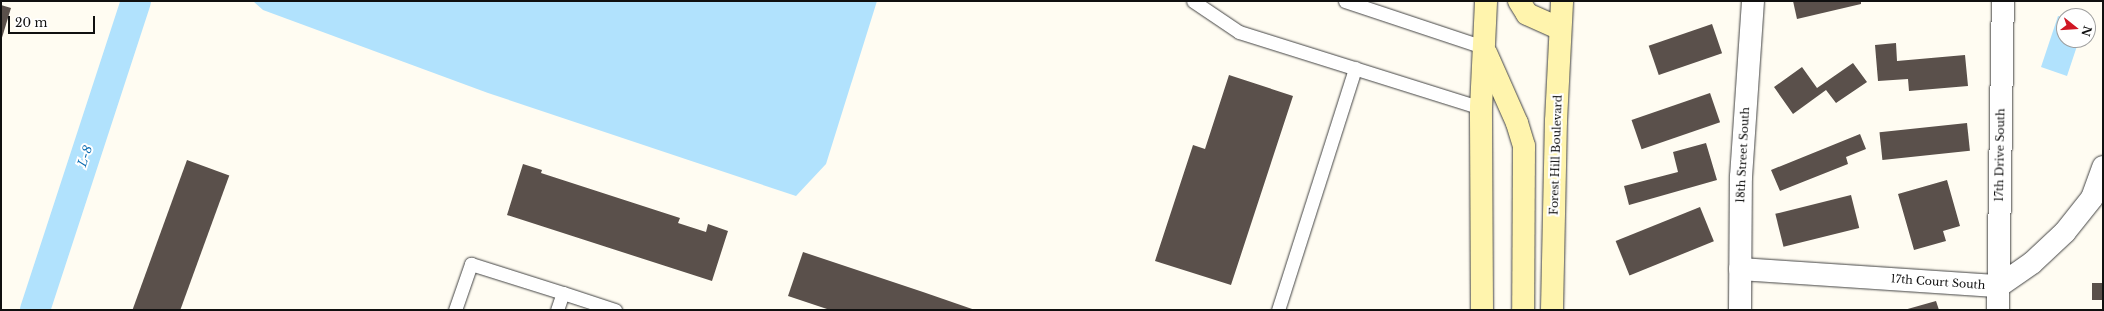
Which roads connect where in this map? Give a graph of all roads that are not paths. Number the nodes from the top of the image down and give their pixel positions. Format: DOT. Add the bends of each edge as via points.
graph roads {
  1 [pos="1193,1"];
  2 [pos="1345,1"];
  3 [pos="1486,1"];
  4 [pos="1519,1"];
  5 [pos="1562,1"];
  6 [pos="1753,1"];
  7 [pos="2003,1"];
  8 [pos="1560,29"];
  9 [pos="1483,47"];
  10 [pos="1355,68"];
  11 [pos="1481,108"];
  12 [pos="2103,167"];
  13 [pos="1740,269"];
  14 [pos="1998,286"];
  15 [pos="563,293"];
  16 [pos="455,310"];
  17 [pos="557,310"];
  18 [pos="615,310"];
  19 [pos="1278,310"];
  20 [pos="1482,310"];
  21 [pos="1523,310"];
  22 [pos="1552,310"];
  23 [pos="1740,310"];
  24 [pos="1998,310"];
  1 -- 10 [label="lane" via="1239,32"];
  2 -- 9 [label="lane"];
  3 -- 9 [label="main road"];
  4 -- 8 [label="main road" via="1528,14"];
  5 -- 8 [label="main road, Forest Hill Boulevard"];
  6 -- 13 [label="street, 18th Street South" via="1741,177"];
  7 -- 14 [label="street, 17th Drive South"];
  8 -- 22 [label="main road, Forest Hill Boulevard"];
  9 -- 11 [label="main road"];
  9 -- 21 [label="main road" via="1517,123 1524,146"];
  10 -- 11 [label="lane"];
  10 -- 19 [label="lane"];
  11 -- 20 [label="main road"];
  12 -- 14 [label="street, 17th Court South" via="2092,198 2065,232 2032,263"];
  13 -- 14 [label="street, 17th Court South"];
  13 -- 23 [label="street, 18th Street South"];
  14 -- 24 [label="street, 17th Drive South"];
  15 -- 16 [label="lane" via="471,264"];
  15 -- 17 [label="lane"];
  15 -- 18 [label="lane"];
}
